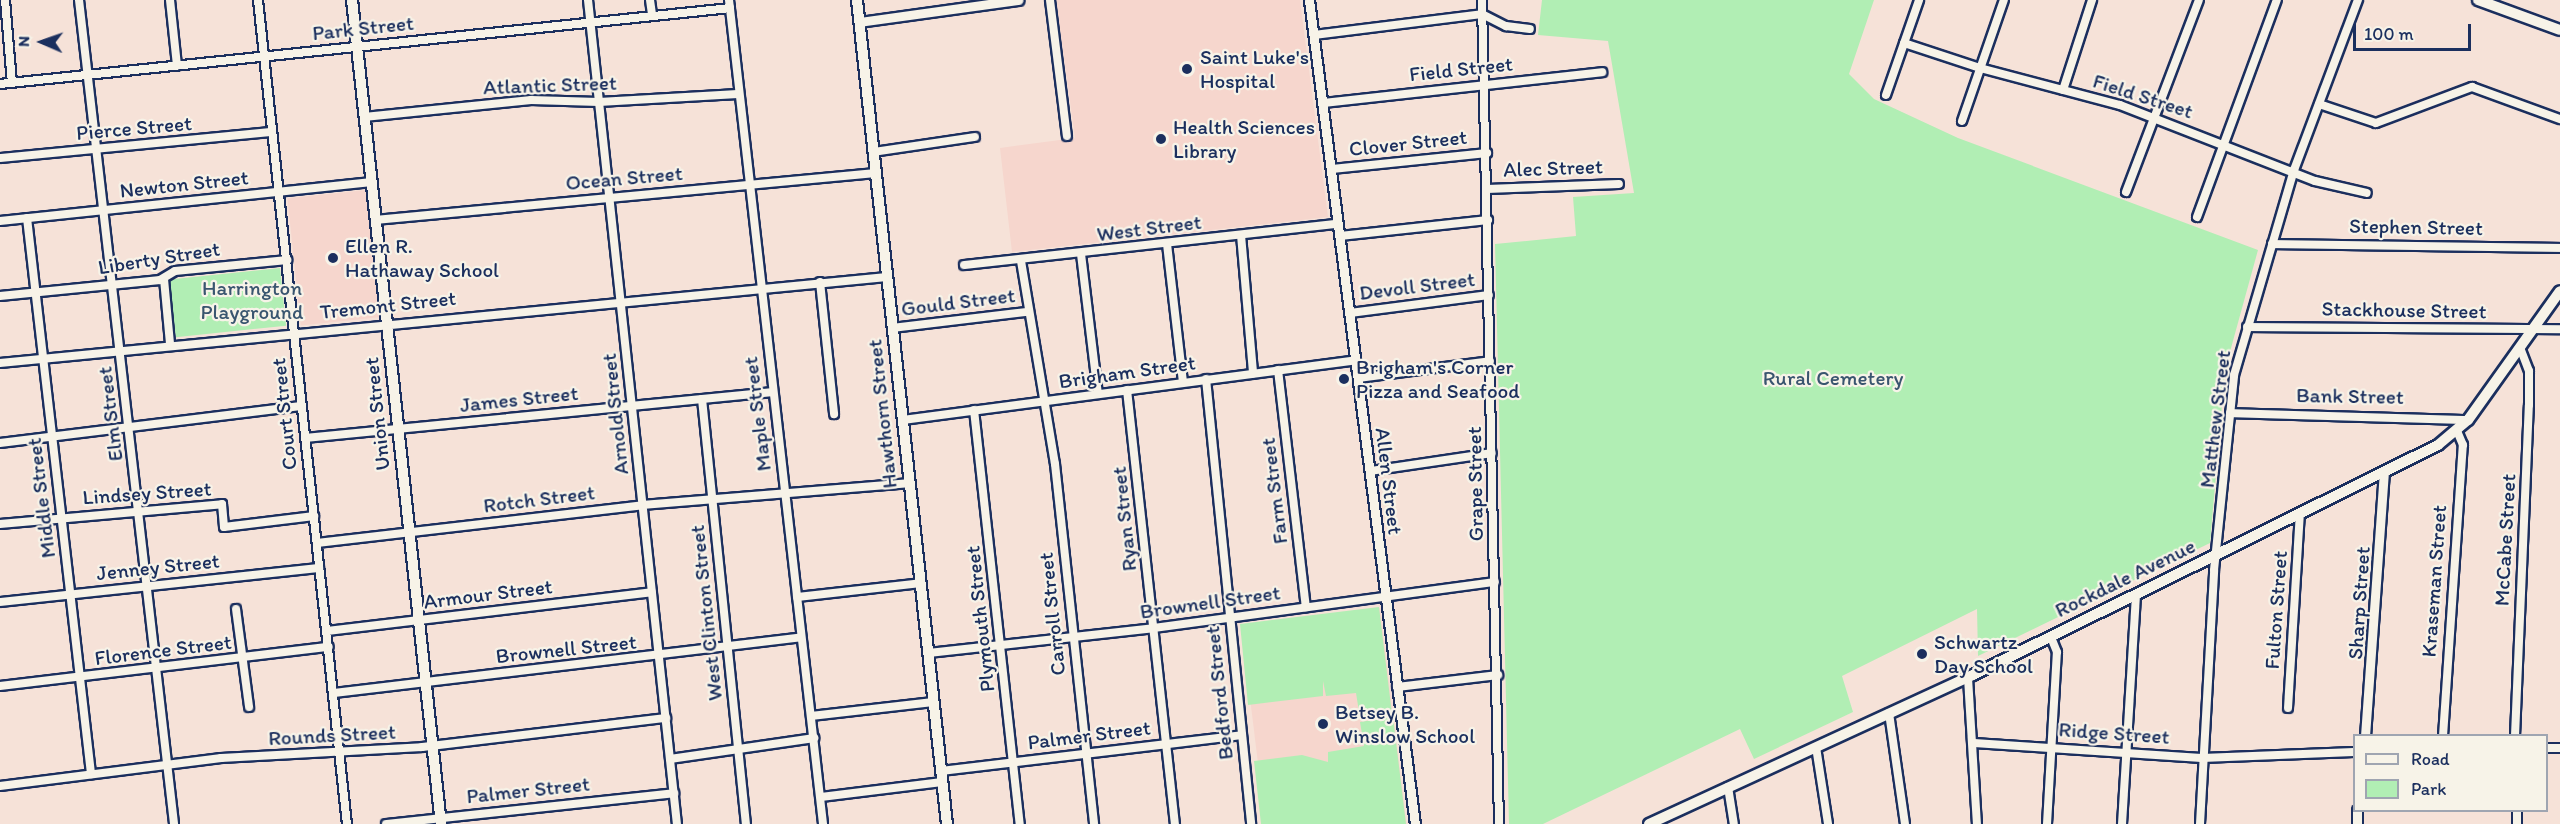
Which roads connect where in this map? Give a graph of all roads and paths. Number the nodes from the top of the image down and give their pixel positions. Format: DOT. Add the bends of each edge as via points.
graph roads {
  1 [pos="5,0"];
  2 [pos="79,0"];
  3 [pos="170,0"];
  4 [pos="258,0"];
  5 [pos="352,0"];
  6 [pos="588,0"];
  7 [pos="650,0"];
  8 [pos="857,0"];
  9 [pos="1018,0"];
  10 [pos="1050,0"];
  11 [pos="1309,0"];
  12 [pos="1482,0"];
  13 [pos="1919,0"];
  14 [pos="2004,0"];
  15 [pos="2092,0"];
  16 [pos="2199,0"];
  17 [pos="2277,0"];
  18 [pos="2358,0"];
  19 [pos="2478,0"];
  20 [pos="730,4"];
  21 [pos="958,4"];
  22 [pos="1482,14"];
  23 [pos="652,15"];
  24 [pos="591,22"];
  25 [pos="859,22"];
  26 [pos="1530,29"];
  27 [pos="2560,30"];
  28 [pos="1314,35"];
  29 [pos="1904,43"];
  30 [pos="357,47"];
  31 [pos="264,57"];
  32 [pos="177,66"];
  33 [pos="1980,68"];
  34 [pos="1602,72"];
  35 [pos="89,75"];
  36 [pos="12,83"];
  37 [pos="0,84"];
  38 [pos="1486,84"];
  39 [pos="2063,90"];
  40 [pos="738,94"];
  41 [pos="1886,95"];
  42 [pos="599,102"];
  43 [pos="1323,103"];
  44 [pos="2319,104"];
  45 [pos="364,117"];
  46 [pos="2156,117"];
  47 [pos="2560,119"];
  48 [pos="1962,121"];
  49 [pos="272,132"];
  50 [pos="1067,136"];
  51 [pos="975,137"];
  52 [pos="2225,144"];
  53 [pos="98,149"];
  54 [pos="873,152"];
  55 [pos="1487,153"];
  56 [pos="0,158"];
  57 [pos="1332,169"];
  58 [pos="2294,170"];
  59 [pos="876,173"];
  60 [pos="372,182"];
  61 [pos="1619,184"];
  62 [pos="748,185"];
  63 [pos="1487,189"];
  64 [pos="279,191"];
  65 [pos="2126,192"];
  66 [pos="2367,193"];
  67 [pos="610,198"];
  68 [pos="104,210"];
  69 [pos="2197,217"];
  70 [pos="27,219"];
  71 [pos="375,220"];
  72 [pos="1488,220"];
  73 [pos="0,221"];
  74 [pos="1338,224"];
  75 [pos="1240,235"];
  76 [pos="1340,236"];
  77 [pos="1167,244"];
  78 [pos="2272,244"];
  79 [pos="2560,248"];
  80 [pos="1081,254"];
  81 [pos="287,260"];
  82 [pos="1021,261"];
  83 [pos="964,265"];
  84 [pos="887,276"];
  85 [pos="164,279"];
  86 [pos="820,282"];
  87 [pos="113,285"];
  88 [pos="760,288"];
  89 [pos="2560,291"];
  90 [pos="36,292"];
  91 [pos="1489,295"];
  92 [pos="0,296"];
  93 [pos="621,301"];
  94 [pos="1027,312"];
  95 [pos="1350,313"];
  96 [pos="387,323"];
  97 [pos="2247,327"];
  98 [pos="892,328"];
  99 [pos="2534,329"];
  100 [pos="2560,329"];
  101 [pos="294,333"];
  102 [pos="170,344"];
  103 [pos="2520,348"];
  104 [pos="120,349"];
  105 [pos="43,358"];
  106 [pos="1356,360"];
  107 [pos="1490,361"];
  108 [pos="0,363"];
  109 [pos="1278,370"];
  110 [pos="1253,373"];
  111 [pos="1358,378"];
  112 [pos="1206,380"];
  113 [pos="1183,382"];
  114 [pos="1128,390"];
  115 [pos="771,392"];
  116 [pos="1098,394"];
  117 [pos="702,399"];
  118 [pos="1043,401"];
  119 [pos="301,406"];
  120 [pos="632,406"];
  121 [pos="974,410"];
  122 [pos="2230,412"];
  123 [pos="834,414"];
  124 [pos="903,420"];
  125 [pos="2469,420"];
  126 [pos="129,427"];
  127 [pos="398,429"];
  128 [pos="2457,430"];
  129 [pos="52,437"];
  130 [pos="305,438"];
  131 [pos="0,443"];
  132 [pos="1492,453"];
  133 [pos="1370,471"];
  134 [pos="2384,473"];
  135 [pos="910,483"];
  136 [pos="785,495"];
  137 [pos="712,501"];
  138 [pos="643,504"];
  139 [pos="140,512"];
  140 [pos="2300,514"];
  141 [pos="314,516"];
  142 [pos="62,518"];
  143 [pos="0,524"];
  144 [pos="410,533"];
  145 [pos="317,543"];
  146 [pos="2216,555"];
  147 [pos="319,568"];
  148 [pos="1495,582"];
  149 [pos="921,583"];
  150 [pos="148,586"];
  151 [pos="652,592"];
  152 [pos="2136,594"];
  153 [pos="71,595"];
  154 [pos="797,597"];
  155 [pos="1386,597"];
  156 [pos="0,602"];
  157 [pos="1306,608"];
  158 [pos="236,609"];
  159 [pos="1229,617"];
  160 [pos="420,620"];
  161 [pos="1154,628"];
  162 [pos="327,631"];
  163 [pos="1072,636"];
  164 [pos="801,637"];
  165 [pos="2051,637"];
  166 [pos="728,645"];
  167 [pos="1000,645"];
  168 [pos="329,647"];
  169 [pos="928,653"];
  170 [pos="659,656"];
  171 [pos="242,658"];
  172 [pos="157,668"];
  173 [pos="1498,675"];
  174 [pos="80,678"];
  175 [pos="1968,678"];
  176 [pos="426,683"];
  177 [pos="0,686"];
  178 [pos="1397,687"];
  179 [pos="334,693"];
  180 [pos="933,702"];
  181 [pos="249,707"];
  182 [pos="2288,708"];
  183 [pos="1888,713"];
  184 [pos="812,716"];
  185 [pos="666,718"];
  186 [pos="2365,734"];
  187 [pos="2443,734"];
  188 [pos="2515,734"];
  189 [pos="1242,735"];
  190 [pos="814,738"];
  191 [pos="1974,743"];
  192 [pos="1166,744"];
  193 [pos="433,746"];
  194 [pos="2053,746"];
  195 [pos="1816,747"];
  196 [pos="739,749"];
  197 [pos="2353,752"];
  198 [pos="2126,753"];
  199 [pos="340,754"];
  200 [pos="1086,754"];
  201 [pos="2202,758"];
  202 [pos="670,759"];
  203 [pos="1014,762"];
  204 [pos="168,764"];
  205 [pos="92,774"];
  206 [pos="942,777"];
  207 [pos="0,786"];
  208 [pos="1728,787"];
  209 [pos="674,793"];
  210 [pos="821,797"];
  211 [pos="440,821"];
  212 [pos="174,824"];
  213 [pos="347,824"];
  214 [pos="386,824"];
  215 [pos="677,824"];
  216 [pos="747,824"];
  217 [pos="823,824"];
  218 [pos="947,824"];
  219 [pos="1020,824"];
  220 [pos="1094,824"];
  221 [pos="1175,824"];
  222 [pos="1251,824"];
  223 [pos="1415,824"];
  224 [pos="1499,824"];
  225 [pos="1649,824"];
  226 [pos="1734,824"];
  227 [pos="1828,824"];
  228 [pos="1905,824"];
  229 [pos="1977,824"];
  230 [pos="2047,824"];
  231 [pos="2122,824"];
  232 [pos="2200,824"];
  1 -- 36 [label="street"];
  2 -- 35 [label="street, Elm Street"];
  3 -- 32 [label="street"];
  4 -- 31 [label="street, Court Street"];
  5 -- 30 [label="main road, Union Street"];
  6 -- 24 [label="street, Arnold Street"];
  7 -- 23 [label="street"];
  8 -- 25 [label="main road, Hawthorn Street"];
  9 -- 21 [label="street"];
  10 -- 50 [label="street"];
  11 -- 28 [label="street, Allen Street"];
  12 -- 22 [label="street, Grape Street"];
  13 -- 29 [label="street"];
  14 -- 33 [label="street"];
  15 -- 39 [label="street"];
  16 -- 46 [label="street"];
  17 -- 52 [label="street"];
  18 -- 44 [label="street, Matthew Street"];
  19 -- 27 [label="main road"];
  20 -- 23 [label="street, Park Street"];
  20 -- 40 [label="street, Maple Street"];
  21 -- 25 [label="street"];
  22 -- 26 [label="street" via="1506,26"];
  22 -- 28 [label="street"];
  22 -- 38 [label="street, Grape Street"];
  23 -- 24 [label="street, Park Street"];
  24 -- 30 [label="street, Park Street"];
  24 -- 42 [label="street, Arnold Street"];
  25 -- 54 [label="main road, Hawthorn Street"];
  28 -- 43 [label="street, Allen Street"];
  29 -- 33 [label="street, Field Street"];
  29 -- 41 [label="street"];
  30 -- 31 [label="street, Park Street"];
  30 -- 45 [label="main road, Union Street"];
  31 -- 32 [label="street, Park Street"];
  31 -- 49 [label="street, Court Street"];
  32 -- 35 [label="street, Park Street"];
  33 -- 39 [label="street, Field Street"];
  33 -- 48 [label="street"];
  34 -- 38 [label="street, Field Street"];
  35 -- 36 [label="street, Park Street"];
  35 -- 53 [label="street, Elm Street"];
  36 -- 37 [label="street, Park Street"];
  38 -- 43 [label="street, Field Street"];
  38 -- 55 [label="street, Grape Street"];
  39 -- 46 [label="street, Field Street"];
  40 -- 42 [label="street, Atlantic Street"];
  40 -- 62 [label="street, Maple Street"];
  42 -- 45 [label="street, Atlantic Street" via="531,100"];
  42 -- 67 [label="street, Arnold Street"];
  43 -- 57 [label="street, Allen Street"];
  44 -- 47 [label="street" via="2376,123 2472,87"];
  44 -- 58 [label="street, Matthew Street"];
  45 -- 60 [label="main road, Union Street"];
  46 -- 52 [label="street, Field Street"];
  46 -- 65 [label="street"];
  49 -- 53 [label="street, Pierce Street"];
  49 -- 64 [label="street, Court Street"];
  51 -- 54 [label="street"];
  52 -- 58 [label="street, Field Street"];
  52 -- 69 [label="street"];
  53 -- 56 [label="street, Pierce Street"];
  53 -- 68 [label="street, Elm Street"];
  54 -- 59 [label="main road, Hawthorn Street"];
  55 -- 57 [label="street, Clover Street"];
  55 -- 63 [label="street, Grape Street"];
  57 -- 74 [label="street, Allen Street"];
  58 -- 66 [label="street, Field Street" via="2346,191"];
  58 -- 78 [label="street, Matthew Street"];
  59 -- 62 [label="street, Ocean Street"];
  59 -- 84 [label="main road, Hawthorn Street"];
  60 -- 64 [label="street, Newton Street"];
  60 -- 71 [label="main road, Union Street"];
  61 -- 63 [label="street, Alec Street"];
  62 -- 67 [label="street, Ocean Street"];
  62 -- 88 [label="street, Maple Street"];
  63 -- 72 [label="street, Grape Street"];
  64 -- 68 [label="street, Newton Street"];
  64 -- 81 [label="street, Court Street"];
  67 -- 71 [label="street, Ocean Street"];
  67 -- 93 [label="street, Arnold Street"];
  68 -- 70 [label="street, Newton Street"];
  68 -- 87 [label="street, Elm Street"];
  70 -- 73 [label="street, Newton Street"];
  70 -- 90 [label="street, Middle Street"];
  71 -- 96 [label="main road, Union Street"];
  72 -- 76 [label="street"];
  72 -- 91 [label="street, Grape Street"];
  74 -- 75 [label="street, West Street"];
  74 -- 76 [label="street, Allen Street"];
  75 -- 77 [label="street, West Street"];
  75 -- 110 [label="street"];
  76 -- 95 [label="street, Allen Street"];
  77 -- 80 [label="street, West Street"];
  77 -- 113 [label="street"];
  78 -- 79 [label="street, Stephen Street"];
  78 -- 97 [label="street, Matthew Street"];
  80 -- 82 [label="street, West Street"];
  80 -- 116 [label="street"];
  81 -- 85 [label="street, Liberty Street" via="179,271"];
  81 -- 101 [label="street, Court Street"];
  82 -- 83 [label="street, West Street"];
  82 -- 94 [label="street, Carroll Street"];
  84 -- 86 [label="street, Tremont Street"];
  84 -- 98 [label="main road, Hawthorn Street"];
  85 -- 87 [label="street, Liberty Street"];
  85 -- 102 [label="street"];
  86 -- 88 [label="street, Tremont Street"];
  86 -- 123 [label="street"];
  87 -- 90 [label="street, Liberty Street"];
  87 -- 104 [label="street, Elm Street"];
  88 -- 93 [label="street, Tremont Street"];
  88 -- 115 [label="street, Maple Street"];
  89 -- 99 [label="main road, Rockdale Avenue"];
  90 -- 92 [label="street, Liberty Street"];
  90 -- 105 [label="street, Middle Street"];
  91 -- 95 [label="street, Devoll Street"];
  91 -- 107 [label="street, Grape Street"];
  93 -- 96 [label="street, Tremont Street"];
  93 -- 120 [label="street, Arnold Street"];
  94 -- 98 [label="street, Gould Street"];
  94 -- 118 [label="street, Carroll Street"];
  95 -- 106 [label="street, Allen Street"];
  96 -- 101 [label="street, Tremont Street"];
  96 -- 127 [label="main road, Union Street"];
  97 -- 99 [label="street, Stackhouse Street"];
  97 -- 122 [label="street, Matthew Street"];
  98 -- 124 [label="main road, Hawthorn Street"];
  99 -- 100 [label="street, Stackhouse Street"];
  99 -- 103 [label="main road, Rockdale Avenue"];
  101 -- 102 [label="street, Tremont Street"];
  101 -- 119 [label="street, Court Street"];
  102 -- 104 [label="street, Tremont Street"];
  103 -- 125 [label="main road, Rockdale Avenue"];
  103 -- 188 [label="street, McCabe Street" via="2529,371 2529,405"];
  104 -- 105 [label="street, Tremont Street"];
  104 -- 126 [label="street, Elm Street"];
  105 -- 108 [label="street, Tremont Street"];
  105 -- 129 [label="street, Middle Street"];
  106 -- 109 [label="street, Brigham Street"];
  106 -- 111 [label="street, Allen Street"];
  107 -- 111 [label="street"];
  107 -- 132 [label="street, Grape Street"];
  109 -- 110 [label="street, Brigham Street"];
  109 -- 157 [label="street, Farm Street"];
  110 -- 112 [label="street, Brigham Street"];
  111 -- 133 [label="street, Allen Street"];
  112 -- 113 [label="street, Brigham Street"];
  112 -- 159 [label="street, Bedford Street"];
  113 -- 114 [label="street, Brigham Street"];
  114 -- 116 [label="street, Brigham Street"];
  114 -- 161 [label="street, Ryan Street"];
  115 -- 117 [label="street, James Street"];
  115 -- 136 [label="street, Maple Street"];
  116 -- 118 [label="street, Brigham Street"];
  117 -- 120 [label="street, James Street"];
  117 -- 137 [label="street, West Clinton Street"];
  118 -- 121 [label="street, Brigham Street"];
  118 -- 163 [label="street, Carroll Street" via="1055,464"];
  119 -- 126 [label="street"];
  119 -- 130 [label="street, Court Street"];
  120 -- 127 [label="street, James Street"];
  120 -- 138 [label="street, Arnold Street"];
  121 -- 124 [label="street, Brigham Street"];
  121 -- 167 [label="street, Plymouth Street"];
  122 -- 125 [label="street, Bank Street"];
  122 -- 146 [label="street, Matthew Street"];
  124 -- 135 [label="main road, Hawthorn Street"];
  125 -- 128 [label="main road, Rockdale Avenue"];
  126 -- 129 [label="street"];
  126 -- 139 [label="street, Elm Street"];
  127 -- 130 [label="street, James Street"];
  127 -- 144 [label="main road, Union Street"];
  128 -- 134 [label="main road, Rockdale Avenue"];
  128 -- 187 [label="street, Kraseman Street" via="2463,445"];
  129 -- 131 [label="street"];
  129 -- 142 [label="street, Middle Street"];
  130 -- 141 [label="street, Court Street"];
  132 -- 133 [label="street"];
  132 -- 148 [label="street, Grape Street"];
  133 -- 155 [label="street, Allen Street"];
  134 -- 140 [label="main road, Rockdale Avenue"];
  134 -- 186 [label="street, Sharp Street"];
  135 -- 136 [label="street, Rotch Street"];
  135 -- 149 [label="main road, Hawthorn Street"];
  136 -- 137 [label="street, Rotch Street"];
  136 -- 154 [label="street, Maple Street"];
  137 -- 138 [label="street, Rotch Street"];
  137 -- 166 [label="street, West Clinton Street"];
  138 -- 144 [label="street, Rotch Street"];
  138 -- 151 [label="street, Arnold Street"];
  139 -- 141 [label="street, Lindsey Street" via="222,504 224,527"];
  139 -- 142 [label="street, Lindsey Street"];
  139 -- 150 [label="street, Elm Street"];
  140 -- 146 [label="main road, Rockdale Avenue"];
  140 -- 182 [label="street, Fulton Street"];
  141 -- 145 [label="street, Court Street"];
  142 -- 143 [label="street, Lindsey Street"];
  142 -- 153 [label="street, Middle Street"];
  144 -- 145 [label="street, Rotch Street"];
  144 -- 160 [label="main road, Union Street"];
  145 -- 147 [label="street, Court Street"];
  146 -- 152 [label="main road, Rockdale Avenue"];
  146 -- 201 [label="street, Matthew Street"];
  147 -- 150 [label="street, Jenney Street"];
  147 -- 162 [label="street, Court Street"];
  148 -- 155 [label="street, Brownell Street"];
  148 -- 173 [label="street, Grape Street"];
  149 -- 154 [label="street"];
  149 -- 169 [label="main road, Hawthorn Street"];
  150 -- 153 [label="street, Jenney Street"];
  150 -- 172 [label="street, Elm Street"];
  151 -- 160 [label="street, Armour Street"];
  151 -- 170 [label="street, Arnold Street"];
  152 -- 165 [label="main road, Rockdale Avenue"];
  152 -- 198 [label="street"];
  153 -- 156 [label="street, Jenney Street"];
  153 -- 174 [label="street, Middle Street"];
  154 -- 164 [label="street, Maple Street"];
  155 -- 157 [label="street, Brownell Street"];
  155 -- 178 [label="street, Allen Street"];
  157 -- 159 [label="street, Brownell Street"];
  158 -- 171 [label="street"];
  159 -- 161 [label="street, Brownell Street"];
  159 -- 189 [label="street, Bedford Street"];
  160 -- 162 [label="street, Armour Street"];
  160 -- 176 [label="main road, Union Street"];
  161 -- 163 [label="street, Brownell Street"];
  161 -- 192 [label="street, Ryan Street"];
  162 -- 168 [label="street, Court Street"];
  163 -- 167 [label="street, Brownell Street"];
  163 -- 200 [label="street, Carroll Street"];
  164 -- 166 [label="street, Brownell Street"];
  164 -- 184 [label="street, Maple Street"];
  165 -- 175 [label="main road, Rockdale Avenue"];
  165 -- 194 [label="street" via="2057,652"];
  166 -- 170 [label="street, Brownell Street"];
  166 -- 196 [label="street, West Clinton Street"];
  167 -- 169 [label="street, Brownell Street"];
  167 -- 203 [label="street, Plymouth Street"];
  168 -- 171 [label="street, Florence Street"];
  168 -- 179 [label="street, Court Street"];
  169 -- 180 [label="main road, Hawthorn Street"];
  170 -- 176 [label="street, Brownell Street"];
  170 -- 185 [label="street, Arnold Street"];
  171 -- 172 [label="street, Florence Street"];
  171 -- 181 [label="street"];
  172 -- 174 [label="street, Florence Street"];
  172 -- 204 [label="street, Elm Street"];
  173 -- 178 [label="street"];
  173 -- 224 [label="street, Grape Street"];
  174 -- 177 [label="street, Florence Street"];
  174 -- 205 [label="street, Middle Street"];
  175 -- 183 [label="main road, Rockdale Avenue"];
  175 -- 191 [label="street"];
  176 -- 179 [label="street, Brownell Street"];
  176 -- 193 [label="main road, Union Street"];
  178 -- 223 [label="street, Allen Street"];
  179 -- 199 [label="street, Court Street"];
  180 -- 184 [label="street"];
  180 -- 206 [label="main road, Hawthorn Street"];
  183 -- 195 [label="main road, Rockdale Avenue"];
  183 -- 228 [label="street"];
  184 -- 190 [label="street, Maple Street"];
  185 -- 193 [label="street, Rounds Street"];
  185 -- 202 [label="street, Arnold Street"];
  189 -- 192 [label="street, Palmer Street"];
  189 -- 222 [label="street, Bedford Street"];
  190 -- 196 [label="street"];
  190 -- 210 [label="street, Maple Street"];
  191 -- 194 [label="street, Ridge Street"];
  191 -- 229 [label="street"];
  192 -- 200 [label="street, Palmer Street"];
  192 -- 221 [label="street, Ryan Street"];
  193 -- 199 [label="street, Rounds Street"];
  193 -- 211 [label="main road, Union Street"];
  194 -- 198 [label="street, Ridge Street"];
  194 -- 230 [label="street"];
  195 -- 208 [label="main road, Rockdale Avenue"];
  195 -- 227 [label="street"];
  196 -- 202 [label="street"];
  196 -- 216 [label="street, West Clinton Street"];
  197 -- 201 [label="street, Ridge Street"];
  198 -- 201 [label="street, Ridge Street"];
  198 -- 231 [label="street"];
  199 -- 204 [label="street, Rounds Street"];
  199 -- 213 [label="street, Court Street"];
  200 -- 203 [label="street, Palmer Street"];
  200 -- 220 [label="street, Carroll Street"];
  201 -- 232 [label="street, Matthew Street"];
  202 -- 209 [label="street, Arnold Street"];
  203 -- 206 [label="street, Palmer Street"];
  203 -- 219 [label="street, Plymouth Street"];
  204 -- 205 [label="street, Rounds Street"];
  204 -- 212 [label="street, Elm Street"];
  205 -- 207 [label="street, Rounds Street"];
  206 -- 210 [label="street, Palmer Street"];
  206 -- 218 [label="main road, Hawthorn Street"];
  208 -- 225 [label="main road, Rockdale Avenue"];
  208 -- 226 [label="street"];
  209 -- 211 [label="street, Palmer Street"];
  209 -- 215 [label="street, Arnold Street"];
  210 -- 217 [label="street, Maple Street"];
  211 -- 214 [label="street, Palmer Street"];
}
